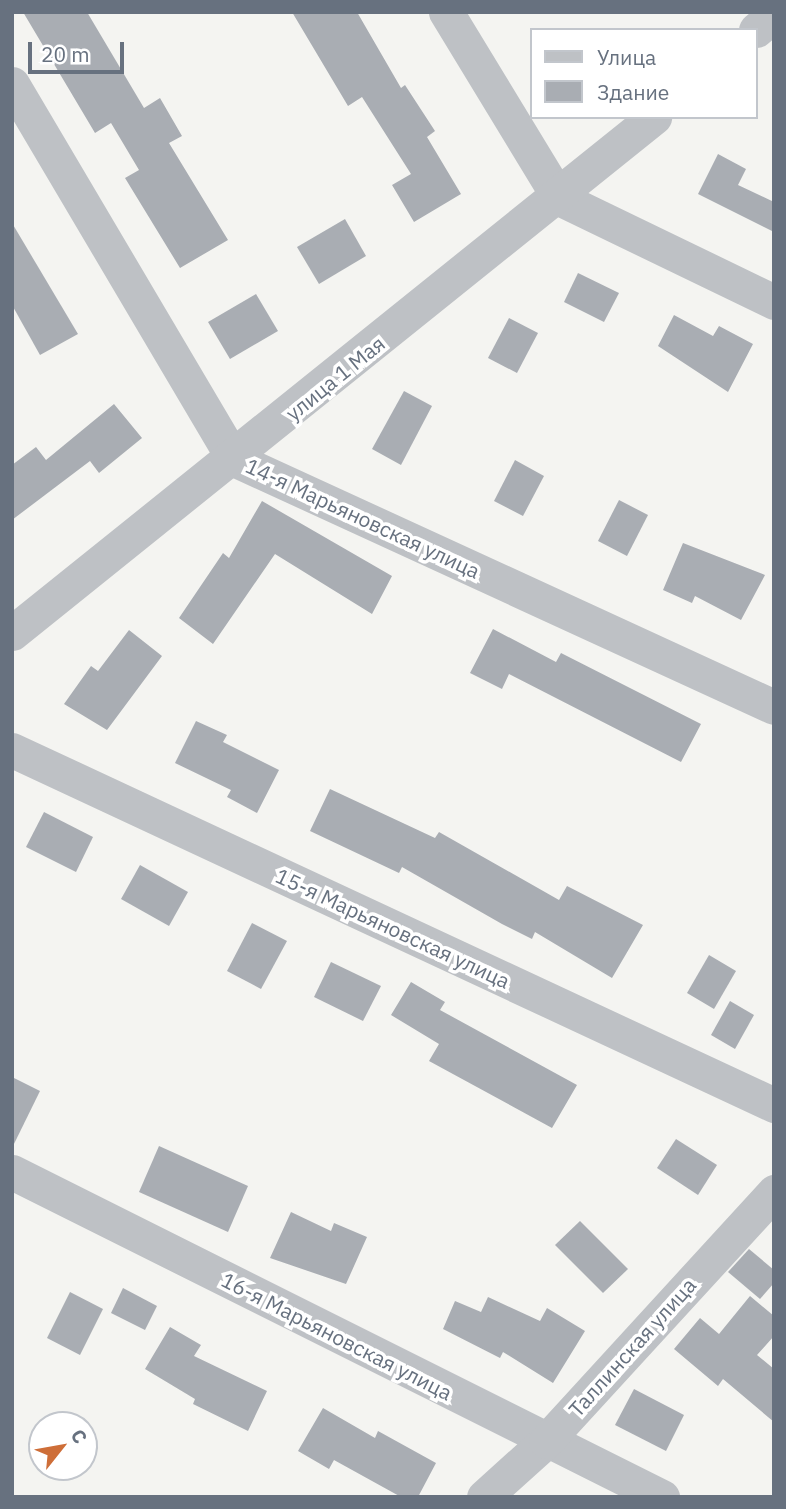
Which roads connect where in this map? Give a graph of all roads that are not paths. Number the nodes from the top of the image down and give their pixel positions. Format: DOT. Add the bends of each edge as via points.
graph roads {
  1 [pos="446,12"];
  2 [pos="774,15"];
  3 [pos="758,28"];
  4 [pos="12,84"];
  5 [pos="652,119"];
  6 [pos="559,198"];
  7 [pos="774,302"];
  8 [pos="234,459"];
  9 [pos="12,633"];
  10 [pos="774,707"];
  11 [pos="12,750"];
  12 [pos="774,1105"];
  13 [pos="12,1172"];
  14 [pos="774,1192"];
  15 [pos="546,1441"];
  16 [pos="484,1497"];
  17 [pos="662,1497"];
  1 -- 6 [label="street"];
  2 -- 3 [label="street"];
  4 -- 8 [label="street, 14-я Марьяновская улица"];
  5 -- 6 [label="street, улица 1 Мая"];
  6 -- 7 [label="street"];
  6 -- 8 [label="street, улица 1 Мая"];
  8 -- 9 [label="street, улица 1 Мая"];
  8 -- 10 [label="street, 14-я Марьяновская улица"];
  11 -- 12 [label="street, 15-я Марьяновская улица"];
  13 -- 15 [label="street, 16-я Марьяновская улица"];
  14 -- 15 [label="street, Таллинская улица"];
  15 -- 16 [label="street, Таллинская улица"];
  15 -- 17 [label="street, 16-я Марьяновская улица"];
}
